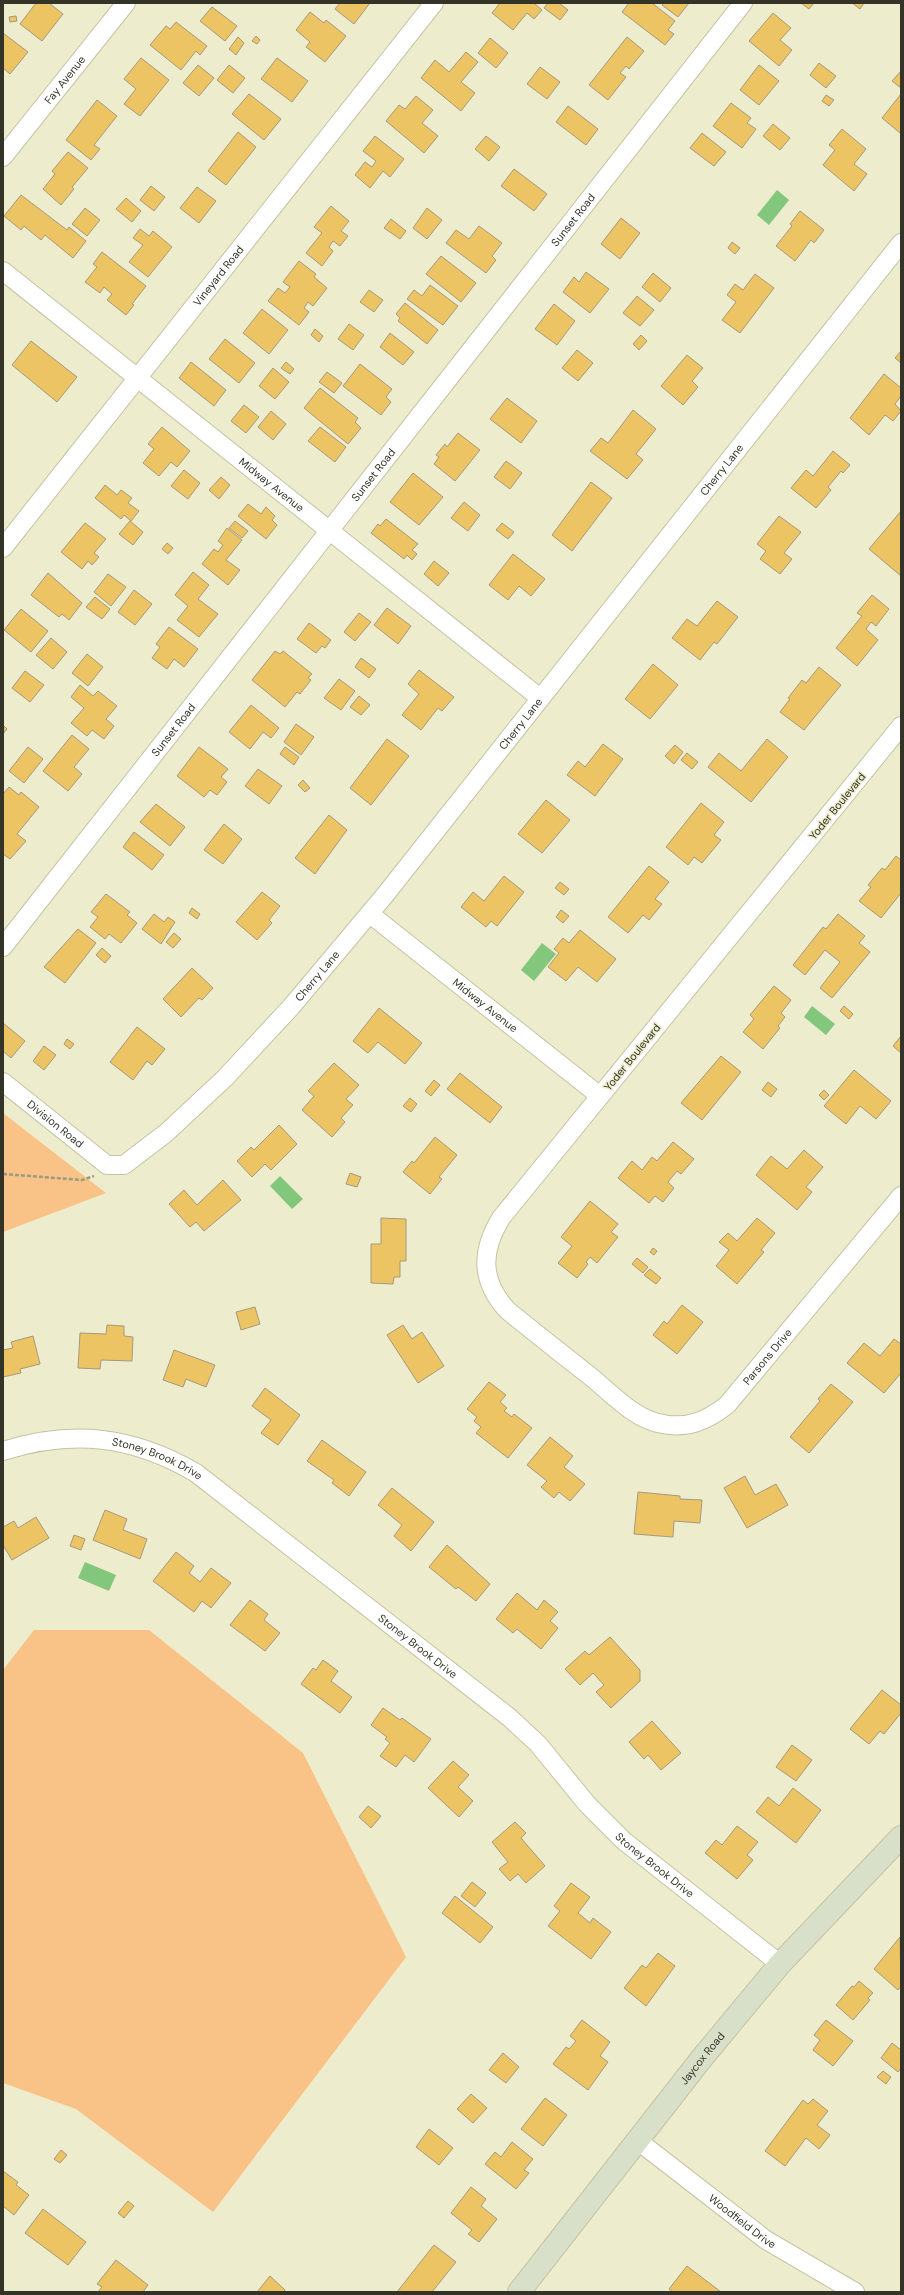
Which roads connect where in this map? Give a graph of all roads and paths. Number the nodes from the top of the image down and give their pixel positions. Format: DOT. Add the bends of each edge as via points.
graph roads {
  1 [pos="126,3"];
  2 [pos="434,3"];
  3 [pos="743,3"];
  4 [pos="3,157"];
  5 [pos="901,243"];
  6 [pos="3,271"];
  7 [pos="138,378"];
  8 [pos="330,532"];
  9 [pos="3,548"];
  10 [pos="540,698"];
  11 [pos="901,726"];
  12 [pos="370,914"];
  13 [pos="3,947"];
  14 [pos="3,1082"];
  15 [pos="600,1096"];
  16 [pos="107,1165"];
  17 [pos="3,1174"];
  18 [pos="901,1196"];
  19 [pos="598,1383"];
  20 [pos="3,1451"];
  21 [pos="901,1837"];
  22 [pos="780,1964"];
  23 [pos="637,2140"];
  24 [pos="519,2292"];
  25 [pos="855,2292"];
  1 -- 4 [label="street, Fay Avenue"];
  2 -- 7 [label="street, Vineyard Road"];
  3 -- 8 [label="street, Sunset Road"];
  5 -- 10 [label="street, Cherry Lane"];
  6 -- 7 [label="street, Midway Avenue"];
  7 -- 8 [label="street, Midway Avenue"];
  7 -- 9 [label="street, Vineyard Road"];
  8 -- 10 [label="street, Midway Avenue"];
  8 -- 13 [label="street, Sunset Road"];
  10 -- 12 [label="street, Cherry Lane"];
  11 -- 15 [label="street, Yoder Boulevard"];
  12 -- 15 [label="street, Midway Avenue"];
  12 -- 16 [label="street, Cherry Lane" via="291,1007 225,1078 166,1133 124,1166"];
  14 -- 16 [label="street, Division Road"];
  15 -- 19 [label="street, Yoder Boulevard" via="501,1218 492,1233 487,1250 486,1268 490,1285 507,1310"];
  16 -- 17 [label="path" via="91,1178 82,1180"];
  18 -- 19 [label="street, Parsons Drive" via="727,1405 713,1416 679,1426 661,1424 634,1411"];
  20 -- 22 [label="street, Stoney Brook Drive" via="54,1439 103,1439 146,1448 196,1473 510,1718 538,1744 587,1804 624,1841"];
  21 -- 22 [label="street, Jaycox Road"];
  22 -- 23 [label="street, Jaycox Road"];
  23 -- 24 [label="street, Jaycox Road"];
  23 -- 25 [label="street, Woodfield Drive" via="766,2240"];
}
